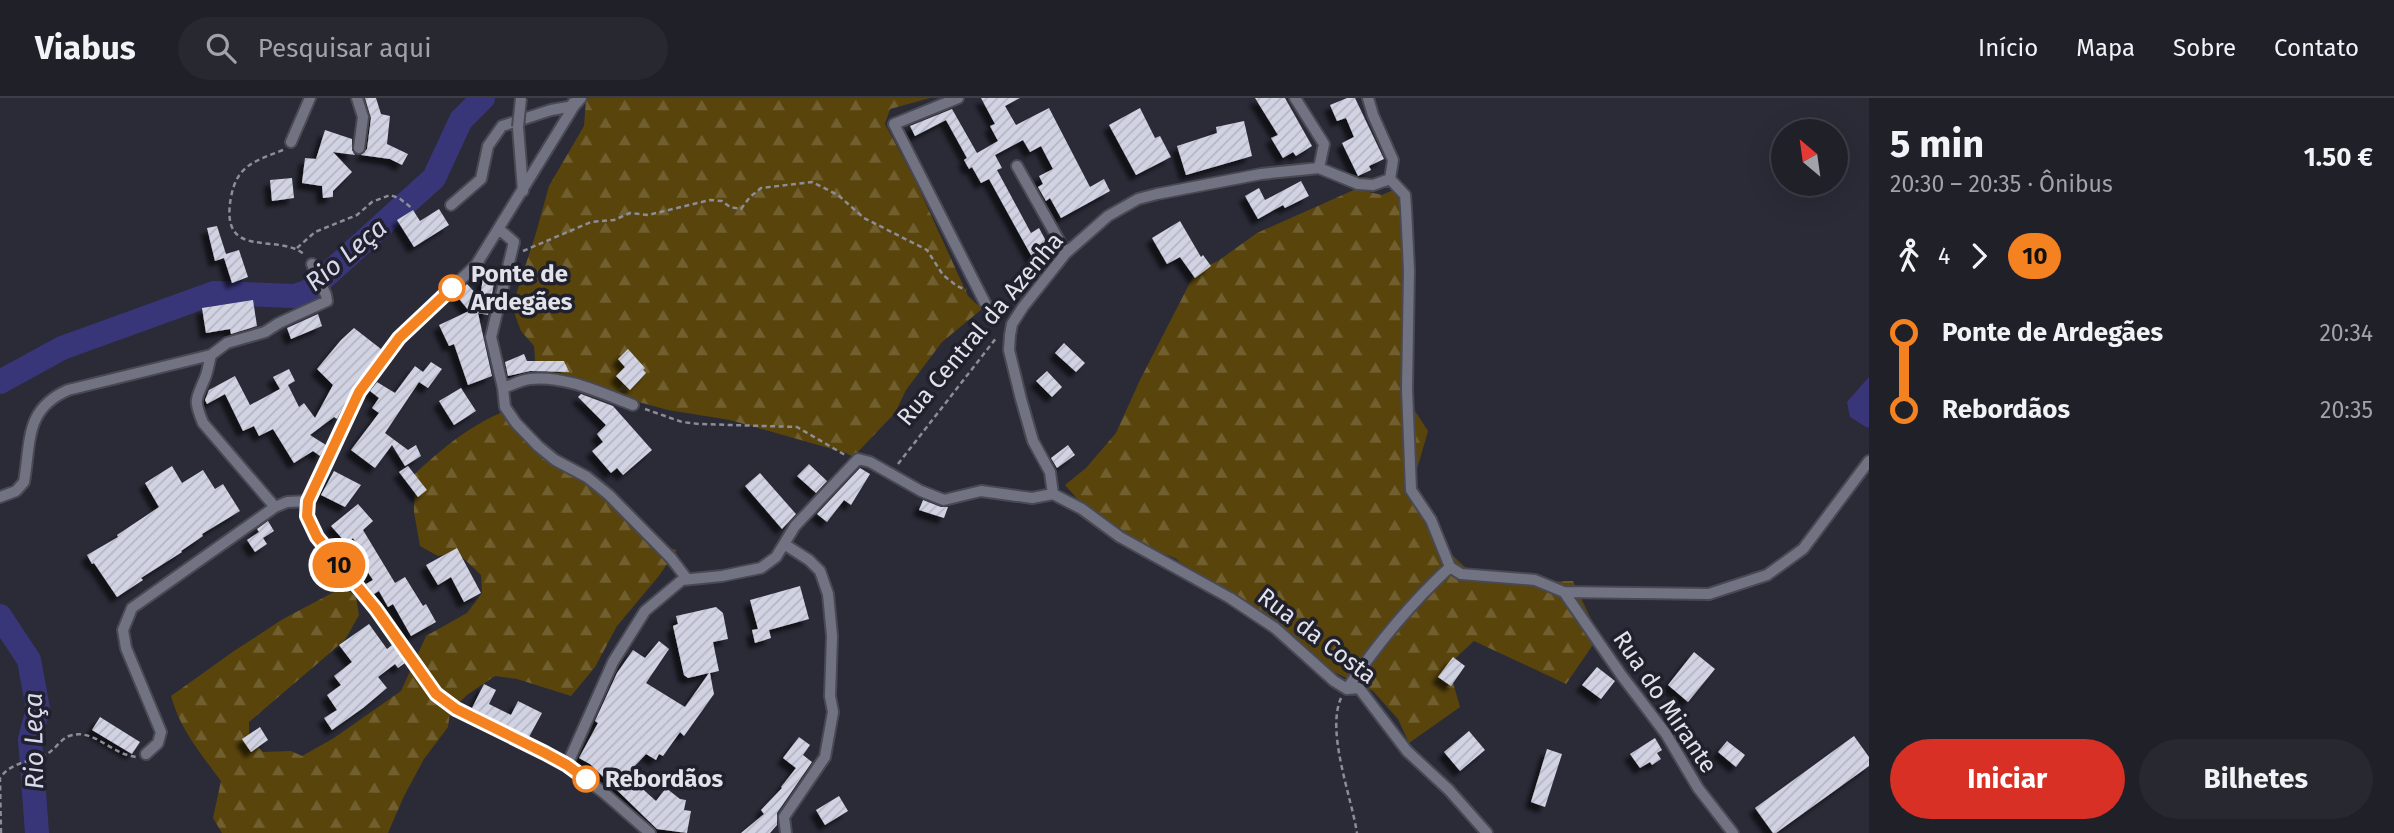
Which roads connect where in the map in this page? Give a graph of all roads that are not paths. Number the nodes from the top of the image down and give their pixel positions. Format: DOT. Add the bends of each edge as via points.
graph roads {
  1 [pos="310,98"];
  2 [pos="357,98"];
  3 [pos="521,98"];
  4 [pos="958,98"];
  5 [pos="1295,98"];
  6 [pos="1368,98"];
  7 [pos="576,101"];
  8 [pos="291,142"];
  9 [pos="359,148"];
  10 [pos="1017,166"];
  11 [pos="1319,168"];
  12 [pos="1390,179"];
  13 [pos="523,191"];
  14 [pos="451,205"];
  15 [pos="499,229"];
  16 [pos="1066,253"];
  17 [pos="312,264"];
  18 [pos="985,303"];
  19 [pos="211,355"];
  20 [pos="503,388"];
  21 [pos="633,405"];
  22 [pos="1869,461"];
  23 [pos="1053,494"];
  24 [pos="0,497"];
  25 [pos="308,501"];
  26 [pos="275,507"];
  27 [pos="785,544"];
  28 [pos="1450,567"];
  29 [pos="687,579"];
  30 [pos="1564,592"];
  31 [pos="1347,689"];
  32 [pos="146,754"];
  33 [pos="567,765"];
  34 [pos="650,833"];
  35 [pos="786,833"];
  36 [pos="1487,833"];
  37 [pos="1733,833"];
  1 -- 8 [label="street"];
  2 -- 9 [label="street" via="363,117"];
  3 -- 13 [label="street, bridge" via="518,127"];
  4 -- 18 [label="street" via="894,124"];
  5 -- 11 [label="street" via="1324,144"];
  6 -- 12 [label="street" via="1394,160"];
  7 -- 13 [label="street"];
  7 -- 14 [label="street" via="502,126 488,146 481,179"];
  10 -- 16 [label="street"];
  11 -- 12 [label="street, Rua Central da Azenha" via="1358,184"];
  11 -- 16 [label="street, Rua Central da Azenha" via="1261,174 1138,200 1108,216"];
  12 -- 28 [label="street" via="1405,195 1406,208 1411,490 1431,520"];
  13 -- 15 [label="street"];
  15 -- 20 [label="street" via="514,242 491,337"];
  15 -- 25 [label="street" via="477,265 399,338 359,392"];
  16 -- 23 [label="street, Rua Central da Azenha" via="1012,324 1009,350 1033,441 1050,472"];
  17 -- 19 [label="street" via="327,301 265,332 227,343"];
  19 -- 24 [label="street" via="55,396 38,411 21,488"];
  19 -- 26 [label="street" via="196,395 197,409 203,423"];
  20 -- 21 [label="street" via="529,379 553,379"];
  20 -- 29 [label="street" via="505,407 516,424 555,460 609,495"];
  22 -- 30 [label="street" via="1803,549 1767,575 1709,594"];
  23 -- 27 [label="street" via="1032,498 981,491 944,500 858,459 795,526"];
  23 -- 31 [label="street, Rua da Costa" via="1230,598 1275,628"];
  25 -- 26 [label="street"];
  25 -- 33 [label="street" via="307,516 317,537 376,609 436,694 456,709"];
  26 -- 32 [label="street" via="132,608 123,630 126,648 161,732 158,743"];
  27 -- 29 [label="street" via="761,568"];
  27 -- 35 [label="street" via="820,571 828,594 833,712 825,757 784,817"];
  28 -- 30 [label="street" via="1461,574 1535,580"];
  28 -- 31 [label="street" via="1373,650"];
  29 -- 33 [label="street" via="645,611 613,662"];
  30 -- 37 [label="street, Rua do Mirante"];
  31 -- 36 [label="street, Rua da Costa" via="1359,688 1407,751"];
  33 -- 34 [label="street"];
}
